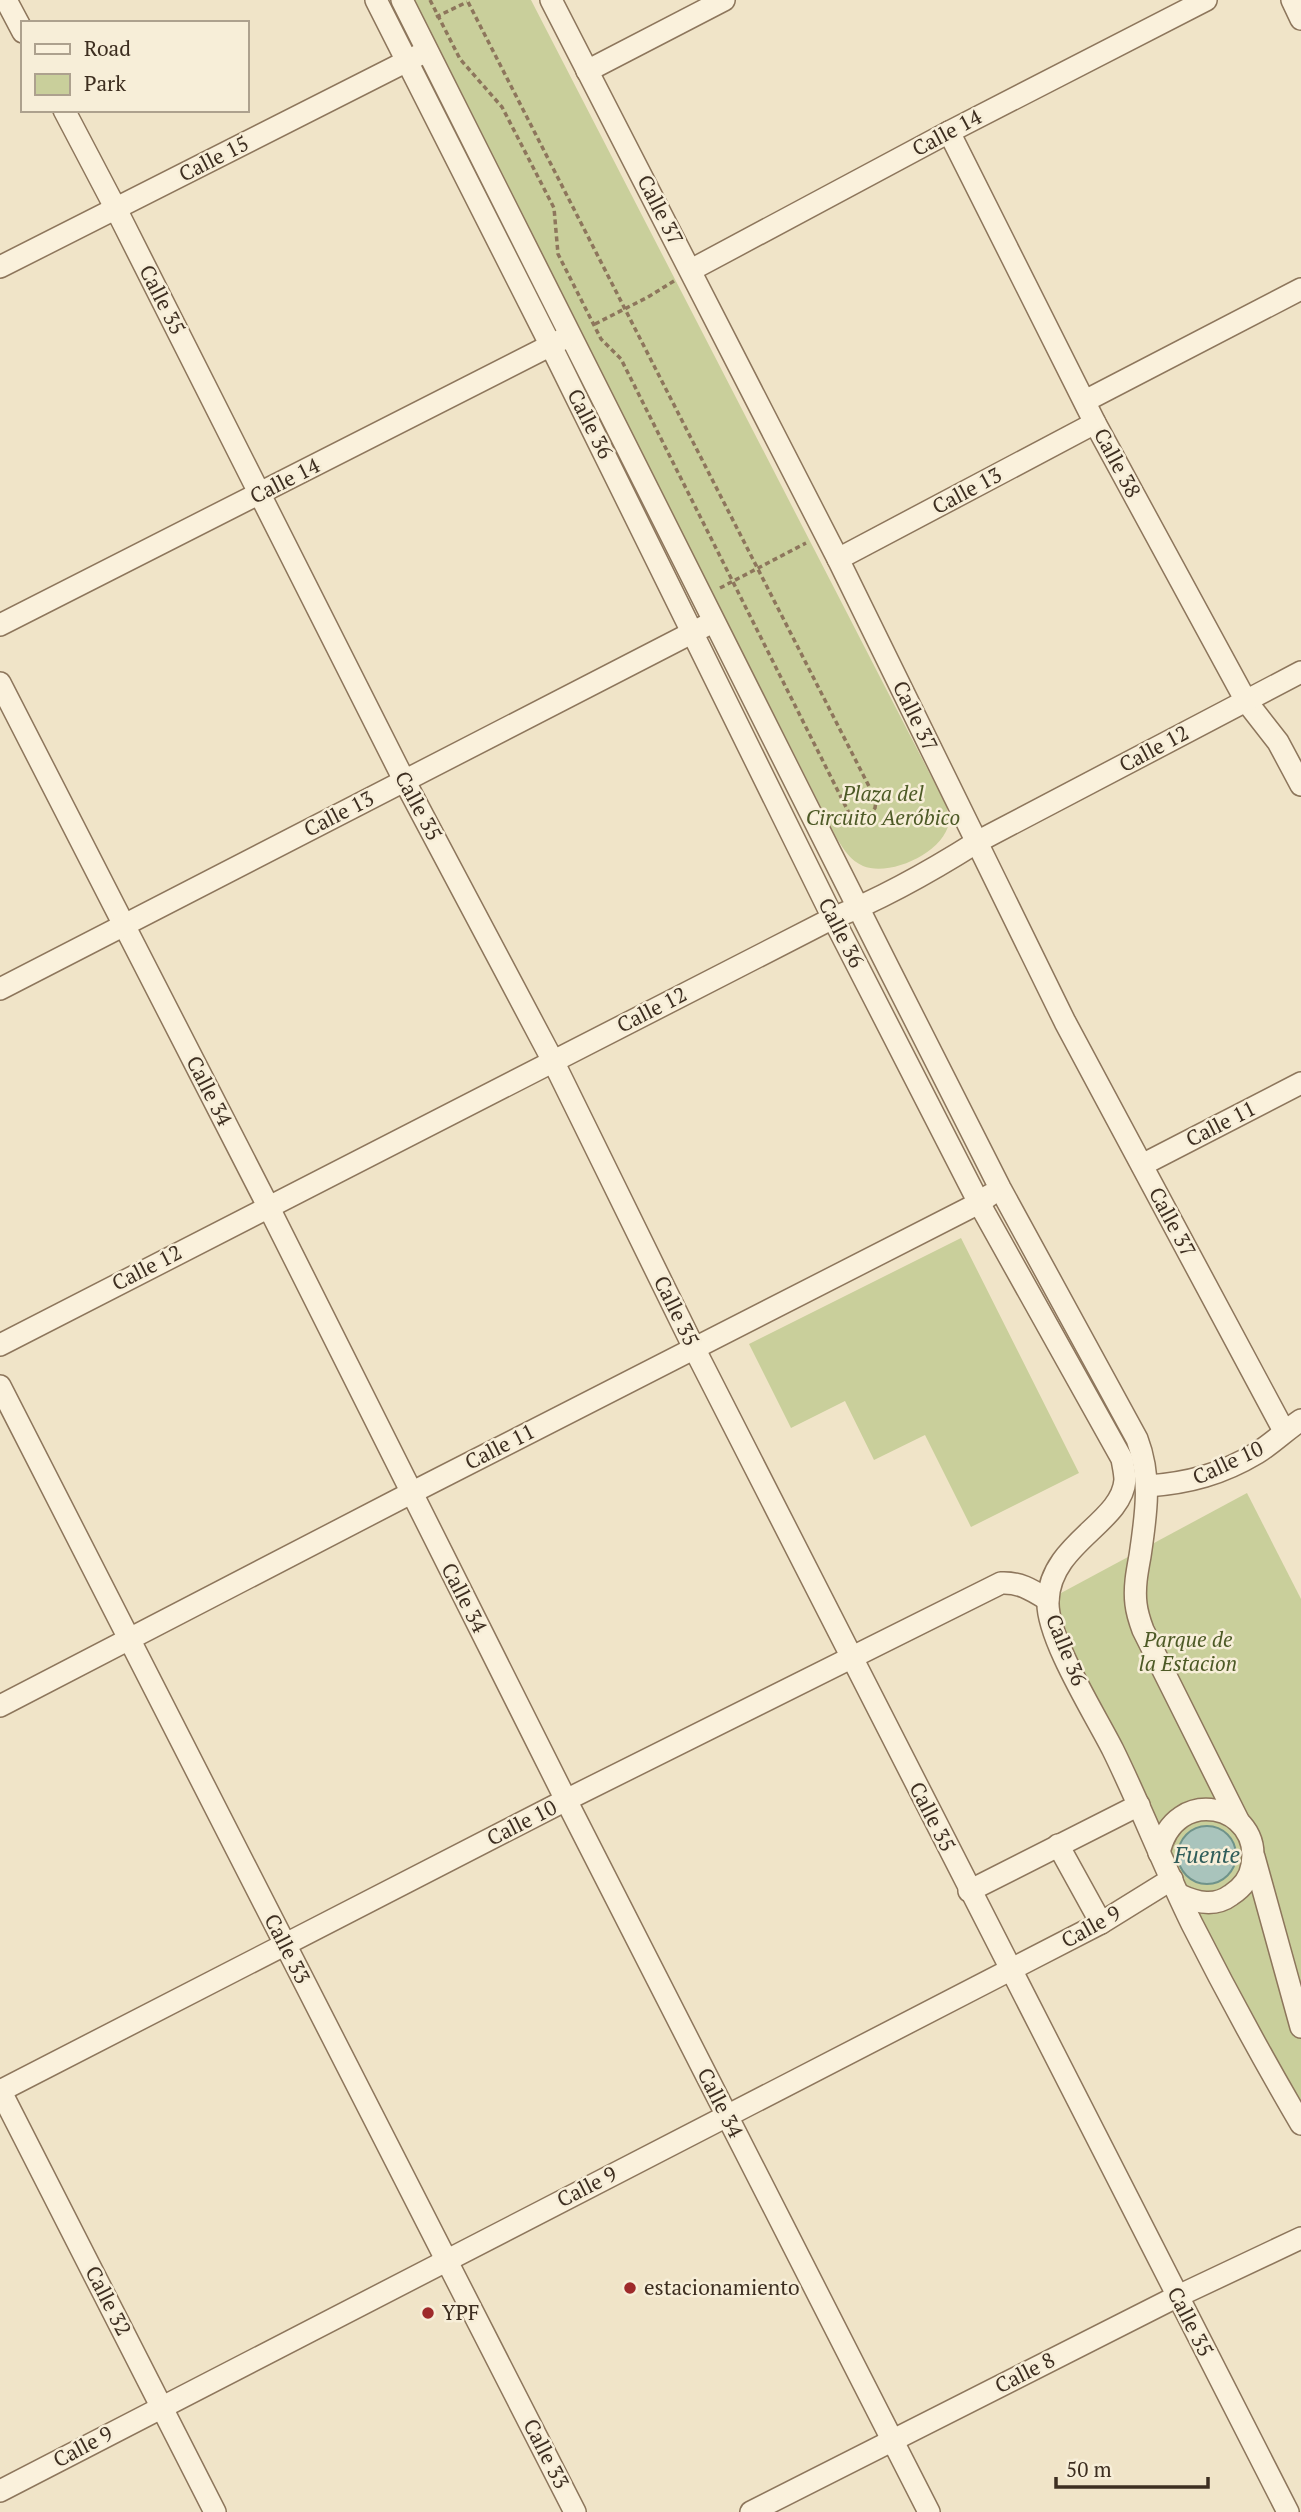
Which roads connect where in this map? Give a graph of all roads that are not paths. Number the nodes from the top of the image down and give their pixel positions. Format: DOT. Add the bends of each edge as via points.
graph roads {
  1 [pos="6,0"];
  2 [pos="376,0"];
  3 [pos="402,0"];
  4 [pos="551,0"];
  5 [pos="724,0"];
  6 [pos="1206,0"];
  7 [pos="1292,0"];
  8 [pos="1301,19"];
  9 [pos="21,28"];
  10 [pos="427,50"];
  11 [pos="407,61"];
  12 [pos="587,71"];
  13 [pos="65,112"];
  14 [pos="949,132"];
  15 [pos="116,209"];
  16 [pos="0,267"];
  17 [pos="691,271"];
  18 [pos="1301,289"];
  19 [pos="561,341"];
  20 [pos="1085,401"];
  21 [pos="1095,423"];
  22 [pos="260,494"];
  23 [pos="838,559"];
  24 [pos="715,621"];
  25 [pos="0,625"];
  26 [pos="694,632"];
  27 [pos="1301,672"];
  28 [pos="0,683"];
  29 [pos="1246,701"];
  30 [pos="404,780"];
  31 [pos="1301,785"];
  32 [pos="976,842"];
  33 [pos="858,908"];
  34 [pos="833,918"];
  35 [pos="124,925"];
  36 [pos="0,989"];
  37 [pos="552,1061"];
  38 [pos="1301,1083"];
  39 [pos="1142,1166"];
  40 [pos="1000,1188"];
  41 [pos="979,1203"];
  42 [pos="268,1206"];
  43 [pos="0,1345"];
  44 [pos="694,1348"];
  45 [pos="0,1386"];
  46 [pos="1292,1425"];
  47 [pos="1148,1486"];
  48 [pos="411,1493"];
  49 [pos="1048,1600"];
  50 [pos="130,1639"];
  51 [pos="852,1659"];
  52 [pos="0,1706"];
  53 [pos="566,1800"];
  54 [pos="1139,1805"];
  55 [pos="1239,1822"];
  56 [pos="1058,1845"];
  57 [pos="1159,1853"];
  58 [pos="1254,1856"];
  59 [pos="1176,1887"];
  60 [pos="969,1891"];
  61 [pos="1101,1923"];
  62 [pos="286,1946"];
  63 [pos="1010,1970"];
  64 [pos="1301,2027"];
  65 [pos="0,2091"];
  66 [pos="727,2116"];
  67 [pos="1301,2124"];
  68 [pos="1301,2238"];
  69 [pos="446,2259"];
  70 [pos="1177,2297"];
  71 [pos="161,2406"];
  72 [pos="891,2441"];
  73 [pos="0,2491"];
  74 [pos="215,2512"];
  75 [pos="575,2512"];
  76 [pos="751,2512"];
  77 [pos="929,2512"];
  78 [pos="1288,2512"];
  1 -- 9 [label="street"];
  2 -- 11 [label="street, Calle 36"];
  3 -- 10 [label="street, Calle 36"];
  4 -- 12 [label="street, Calle 37"];
  5 -- 12 [label="street"];
  6 -- 14 [label="street, Calle 14"];
  7 -- 8 [label="street"];
  10 -- 11 [label="street, Calle 15"];
  10 -- 19 [label="street, Calle 36"];
  11 -- 15 [label="street, Calle 15"];
  11 -- 19 [label="street, Calle 36"];
  12 -- 17 [label="street, Calle 37"];
  13 -- 15 [label="street, Calle 35"];
  14 -- 17 [label="street, Calle 14"];
  14 -- 20 [label="street, Calle 38"];
  15 -- 16 [label="street, Calle 15"];
  15 -- 22 [label="street, Calle 35"];
  17 -- 23 [label="street, Calle 37"];
  18 -- 20 [label="street"];
  19 -- 22 [label="street, Calle 14"];
  19 -- 24 [label="street, Calle 36"];
  19 -- 26 [label="street, Calle 36"];
  20 -- 21 [label="street, Calle 38"];
  21 -- 23 [label="street, Calle 13"];
  21 -- 29 [label="street, Calle 38"];
  22 -- 25 [label="street, Calle 14"];
  22 -- 30 [label="street, Calle 35"];
  23 -- 32 [label="street, Calle 37"];
  24 -- 26 [label="street, Calle 13"];
  24 -- 33 [label="street, Calle 36"];
  26 -- 30 [label="street, Calle 13"];
  26 -- 34 [label="street, Calle 36"];
  27 -- 29 [label="street, Calle 12"];
  28 -- 35 [label="street, Calle 34"];
  29 -- 31 [label="street, Calle 38" via="1278,743"];
  29 -- 32 [label="street, Calle 12"];
  30 -- 35 [label="street, Calle 13"];
  30 -- 37 [label="street, Calle 35"];
  32 -- 33 [label="street, Calle 12"];
  32 -- 39 [label="street, Calle 37"];
  33 -- 34 [label="street, Calle 12"];
  33 -- 40 [label="street, Calle 36"];
  34 -- 37 [label="street, Calle 12"];
  34 -- 41 [label="street, Calle 36"];
  35 -- 36 [label="street, Calle 13"];
  35 -- 42 [label="street, Calle 34"];
  37 -- 42 [label="street, Calle 12"];
  37 -- 44 [label="street, Calle 35"];
  38 -- 39 [label="street, Calle 11"];
  39 -- 46 [label="street, Calle 37"];
  40 -- 41 [label="street, Calle 11"];
  40 -- 47 [label="street, Calle 36" via="1137,1439"];
  41 -- 44 [label="street, Calle 11"];
  41 -- 49 [label="street, Calle 36" via="1122,1459 1125,1479 1121,1497 1066,1553"];
  42 -- 43 [label="street, Calle 12"];
  42 -- 48 [label="street, Calle 34"];
  44 -- 48 [label="street, Calle 11"];
  44 -- 51 [label="street, Calle 35"];
  45 -- 50 [label="street, Calle 33"];
  46 -- 47 [label="street, Calle 10" via="1258,1452 1207,1477"];
  47 -- 55 [label="street, Calle 36" via="1136,1605 1143,1630"];
  48 -- 50 [label="street, Calle 11"];
  48 -- 53 [label="street, Calle 34"];
  49 -- 51 [label="street, Calle 10" via="1014,1582 1001,1583"];
  49 -- 54 [label="street, Calle 36" via="1049,1620 1060,1647"];
  50 -- 52 [label="street, Calle 11"];
  50 -- 62 [label="street, Calle 33"];
  51 -- 53 [label="street, Calle 10"];
  51 -- 60 [label="street, Calle 35"];
  53 -- 62 [label="street, Calle 10"];
  53 -- 66 [label="street, Calle 34"];
  54 -- 56 [label="street"];
  54 -- 57 [label="street, Calle 36"];
  55 -- 57 [label="street" via="1207,1809 1185,1814 1167,1830"];
  55 -- 58 [label="street"];
  56 -- 60 [label="street"];
  56 -- 61 [label="street"];
  57 -- 59 [label="street"];
  58 -- 59 [label="street" via="1247,1881 1228,1898 1203,1903"];
  58 -- 64 [label="street"];
  59 -- 61 [label="street, Calle 9"];
  59 -- 67 [label="street"];
  60 -- 63 [label="street, Calle 35"];
  61 -- 63 [label="street, Calle 9"];
  62 -- 65 [label="street, Calle 10"];
  62 -- 69 [label="street, Calle 33"];
  63 -- 66 [label="street, Calle 9"];
  63 -- 70 [label="street, Calle 35"];
  65 -- 71 [label="street, Calle 32"];
  66 -- 69 [label="street, Calle 9"];
  66 -- 72 [label="street, Calle 34"];
  68 -- 70 [label="street, Calle 8"];
  69 -- 71 [label="street, Calle 9"];
  69 -- 75 [label="street, Calle 33"];
  70 -- 72 [label="street, Calle 8"];
  70 -- 78 [label="street, Calle 35"];
  71 -- 73 [label="street, Calle 9"];
  71 -- 74 [label="street, Calle 32"];
  72 -- 76 [label="street, Calle 8"];
  72 -- 77 [label="street, Calle 34"];
}
